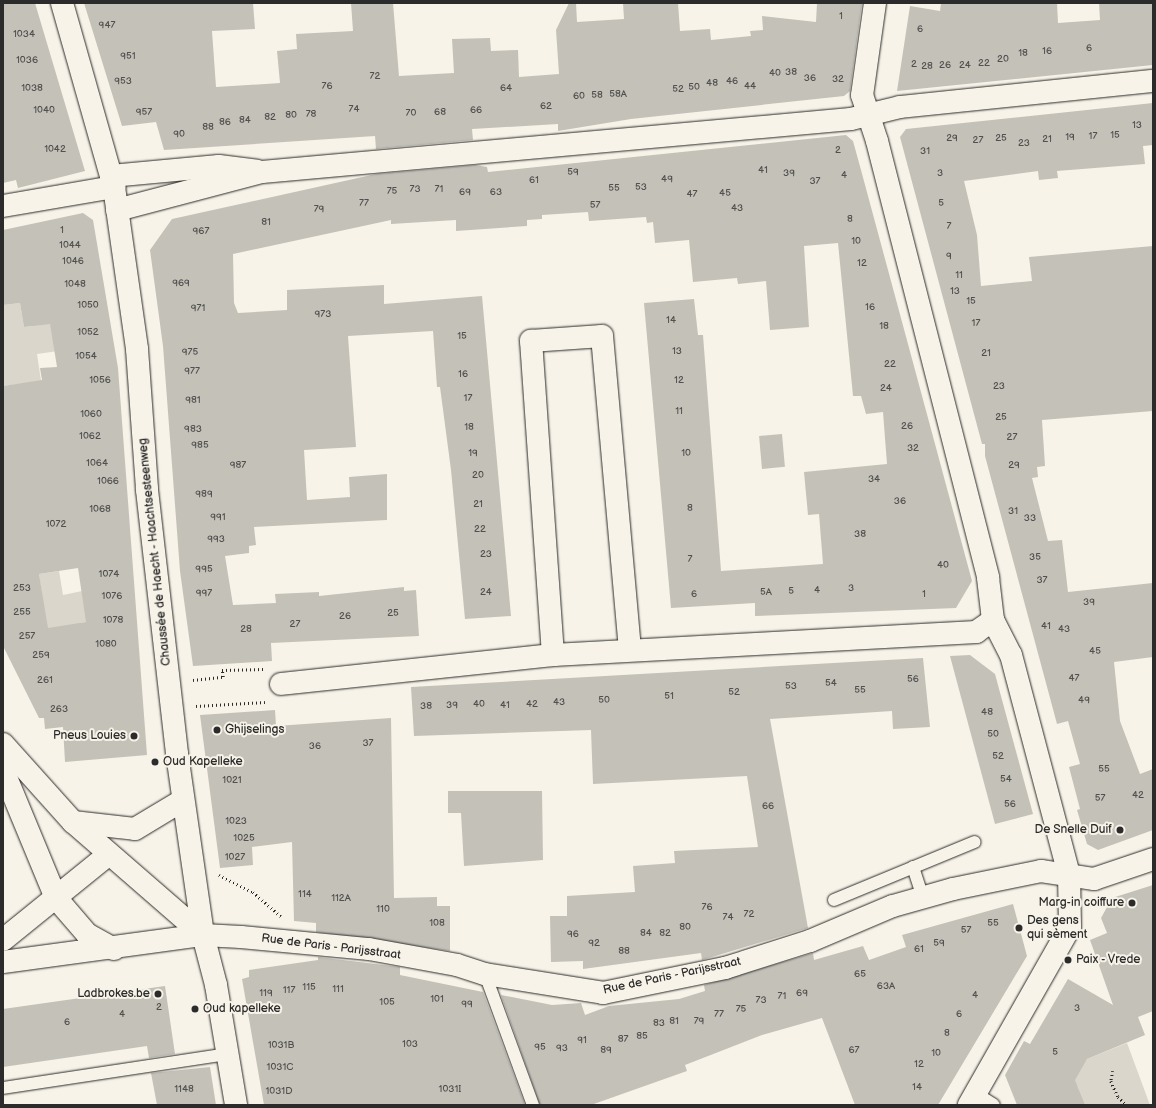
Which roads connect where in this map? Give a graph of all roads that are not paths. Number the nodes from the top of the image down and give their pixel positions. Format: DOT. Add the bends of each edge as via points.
graph roads {
  1 [pos="62,3"];
  2 [pos="875,3"];
  3 [pos="1153,81"];
  4 [pos="869,115"];
  5 [pos="262,172"];
  6 [pos="113,181"];
  7 [pos="3,206"];
  8 [pos="117,210"];
  9 [pos="993,620"];
  10 [pos="630,650"];
  11 [pos="553,655"];
  12 [pos="274,685"];
  13 [pos="3,744"];
  14 [pos="3,770"];
  15 [pos="183,800"];
  16 [pos="73,822"];
  17 [pos="975,842"];
  18 [pos="108,855"];
  19 [pos="1153,859"];
  20 [pos="913,867"];
  21 [pos="1069,874"];
  22 [pos="56,898"];
  23 [pos="923,898"];
  24 [pos="834,900"];
  25 [pos="203,936"];
  26 [pos="3,940"];
  27 [pos="114,949"];
  28 [pos="3,962"];
  29 [pos="485,974"];
  30 [pos="227,1054"];
  31 [pos="3,1088"];
  32 [pos="972,1099"];
  33 [pos="236,1105"];
  34 [pos="532,1105"];
  35 [pos="994,1105"];
  1 -- 6 [label="street, Chaussée de Haecht - Haachtsesteenweg"];
  2 -- 4 [label="street" via="862,95"];
  3 -- 4 [label="street" via="900,107"];
  4 -- 5 [label="street" via="852,119"];
  4 -- 9 [label="street" via="988,578"];
  5 -- 6 [label="street" via="219,166"];
  5 -- 8 [label="street"];
  6 -- 7 [label="street"];
  6 -- 8 [label="street, Chaussée de Haecht - Haachtsesteenweg"];
  8 -- 15 [label="street, Chaussée de Haecht - Haachtsesteenweg" via="137,349 147,490"];
  9 -- 10 [label="street" via="976,632"];
  9 -- 21 [label="street" via="1012,655"];
  10 -- 11 [label="street"];
  10 -- 11 [label="street" via="602,336 531,341"];
  11 -- 12 [label="street"];
  13 -- 16 [label="street"];
  14 -- 22 [label="street"];
  15 -- 16 [label="street" via="135,829"];
  15 -- 25 [label="street, Chaussée de Haecht - Haachtsesteenweg"];
  16 -- 18 [label="street"];
  17 -- 20 [label="lane"];
  18 -- 22 [label="street"];
  18 -- 25 [label="street"];
  19 -- 21 [label="street, Rue de Paris - Parijsstraat" via="1094,879"];
  20 -- 23 [label="lane"];
  20 -- 24 [label="lane"];
  21 -- 23 [label="street, Rue de Paris - Parijsstraat" via="1041,871"];
  21 -- 32 [label="street" via="1070,927"];
  22 -- 26 [label="street"];
  22 -- 27 [label="street" via="87,934"];
  23 -- 29 [label="street, Rue de Paris - Parijsstraat" via="810,941 724,968 603,993"];
  25 -- 27 [label="street, Rue de Paris - Parijsstraat"];
  25 -- 29 [label="street, Rue de Paris - Parijsstraat" via="369,949 457,965"];
  25 -- 30 [label="street, Chaussée de Haecht - Haachtsesteenweg" via="216,985"];
  27 -- 28 [label="street, Rue de Paris - Parijsstraat"];
  29 -- 34 [label="lane"];
  30 -- 31 [label="lane"];
  30 -- 33 [label="street, Chaussée de Haecht - Haachtsesteenweg"];
  32 -- 35 [label="lane"];
}
